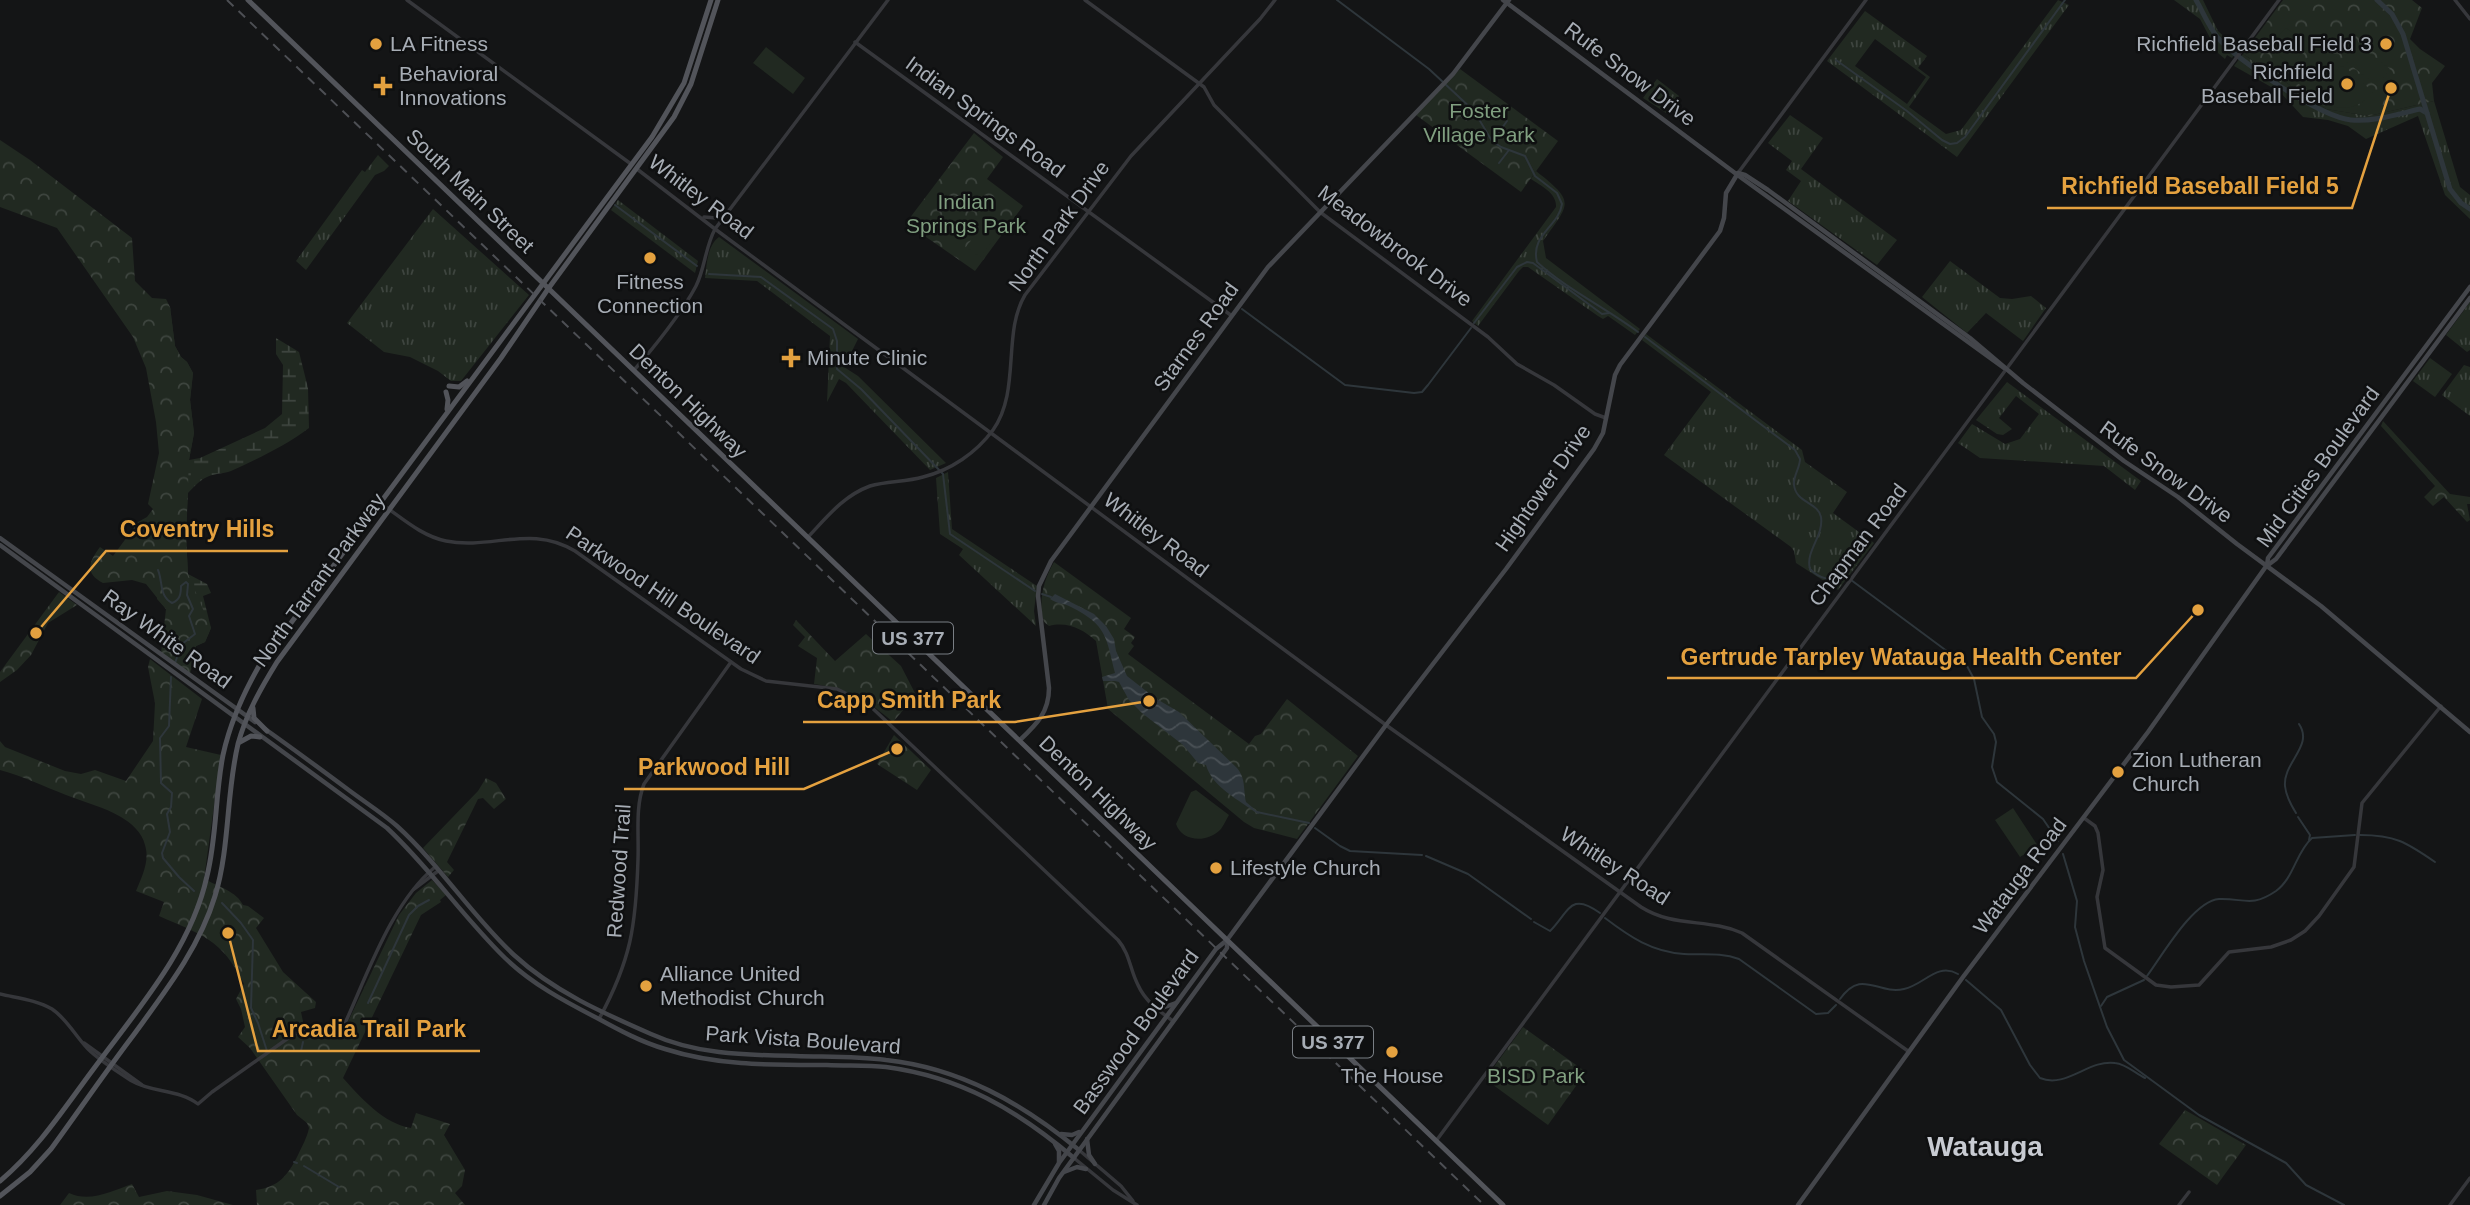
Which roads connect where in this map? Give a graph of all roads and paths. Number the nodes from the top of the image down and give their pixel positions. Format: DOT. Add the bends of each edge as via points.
graph roads {
  1 [pos="248,0"];
  2 [pos="407,0"];
  3 [pos="711,0"];
  4 [pos="718,0"];
  5 [pos="888,0"];
  6 [pos="1085,0"];
  7 [pos="1275,0"];
  8 [pos="1866,0"];
  9 [pos="2278,0"];
  10 [pos="2455,0"];
  11 [pos="1506,1"];
  12 [pos="2470,19"];
  13 [pos="855,42"];
  14 [pos="1199,83"];
  15 [pos="635,167"];
  16 [pos="1738,173"];
  17 [pos="1746,181"];
  18 [pos="1731,184"];
  19 [pos="603,202"];
  20 [pos="609,207"];
  21 [pos="1088,212"];
  22 [pos="1320,212"];
  23 [pos="728,213"];
  24 [pos="699,216"];
  25 [pos="715,229"];
  26 [pos="581,232"];
  27 [pos="587,236"];
  28 [pos="546,286"];
  29 [pos="2469,290"];
  30 [pos="542,298"];
  31 [pos="557,298"];
  32 [pos="2470,298"];
  33 [pos="1232,316"];
  34 [pos="634,370"];
  35 [pos="2007,370"];
  36 [pos="472,377"];
  37 [pos="2384,404"];
  38 [pos="2390,408"];
  39 [pos="445,414"];
  40 [pos="1606,418"];
  41 [pos="991,432"];
  42 [pos="380,503"];
  43 [pos="1091,506"];
  44 [pos="390,509"];
  45 [pos="808,537"];
  46 [pos="0,538"];
  47 [pos="0,545"];
  48 [pos="2267,565"];
  49 [pos="283,633"];
  50 [pos="293,640"];
  51 [pos="731,662"];
  52 [pos="193,678"];
  53 [pos="189,684"];
  54 [pos="256,697"];
  55 [pos="2441,706"];
  56 [pos="238,709"];
  57 [pos="247,716"];
  58 [pos="234,718"];
  59 [pos="244,725"];
  60 [pos="1385,725"];
  61 [pos="267,730"];
  62 [pos="2470,732"];
  63 [pos="260,737"];
  64 [pos="1020,740"];
  65 [pos="238,745"];
  66 [pos="301,755"];
  67 [pos="296,762"];
  68 [pos="2084,818"];
  69 [pos="213,837"];
  70 [pos="225,838"];
  71 [pos="437,869"];
  72 [pos="430,875"];
  73 [pos="1619,891"];
  74 [pos="1227,940"];
  75 [pos="0,994"];
  76 [pos="1176,1003"];
  77 [pos="1155,1007"];
  78 [pos="603,1012"];
  79 [pos="1166,1016"];
  80 [pos="599,1019"];
  81 [pos="1173,1021"];
  82 [pos="657,1037"];
  83 [pos="646,1042"];
  84 [pos="659,1047"];
  85 [pos="1908,1051"];
  86 [pos="102,1057"];
  87 [pos="112,1064"];
  88 [pos="1107,1098"];
  89 [pos="1113,1103"];
  90 [pos="1025,1109"];
  91 [pos="1021,1116"];
  92 [pos="1083,1130"];
  93 [pos="1058,1133"];
  94 [pos="1050,1138"];
  95 [pos="1087,1139"];
  96 [pos="1436,1141"];
  97 [pos="1072,1145"];
  98 [pos="1079,1150"];
  99 [pos="1067,1152"];
  100 [pos="1074,1158"];
  101 [pos="1059,1163"];
  102 [pos="1095,1164"];
  103 [pos="1086,1169"];
  104 [pos="1061,1175"];
  105 [pos="2470,1178"];
  106 [pos="0,1181"];
  107 [pos="1042,1188"];
  108 [pos="2189,1192"];
  109 [pos="0,1196"];
  110 [pos="1135,1204"];
  111 [pos="1034,1205"];
  112 [pos="1043,1205"];
  113 [pos="1503,1205"];
  114 [pos="1798,1205"];
  115 [pos="2179,1205"];
  116 [pos="2450,1205"];
  1 -- 28 [label="main road, South Main Street / US 377"];
  2 -- 15 [label="street, Whitley Road"];
  3 -- 15 [label="main road, North Tarrant Parkway" via="677,99"];
  4 -- 15 [label="main road, North Tarrant Parkway" via="683,101 662,136"];
  5 -- 13 [label="street"];
  6 -- 14 [label="street, Meadowbrook Drive"];
  7 -- 14 [label="street, North Park Drive"];
  8 -- 16 [label="street, Hightower Drive"];
  9 -- 35 [label="street, Chapman Road"];
  10 -- 12 [label="street"];
  11 -- 16 [label="main road, Rufe Snow Drive"];
  11 -- 22 [label="main road, Starnes Road" via="1465,60"];
  13 -- 21 [label="street, Indian Springs Road"];
  13 -- 23 [label="street"];
  14 -- 21 [label="street, North Park Drive" via="1130,156"];
  14 -- 22 [label="street, Meadowbrook Drive" via="1214,105"];
  15 -- 19 [label="main road, North Tarrant Parkway"];
  15 -- 20 [label="main road, North Tarrant Parkway"];
  15 -- 24 [label="street, Whitley Road"];
  16 -- 17 [label="main road, Rufe Snow Drive"];
  16 -- 18 [label="main road, Hightower Drive"];
  16 -- 35 [label="main road, Rufe Snow Drive" via="1768,190"];
  17 -- 18 [label="main road"];
  17 -- 35 [label="main road, Rufe Snow Drive"];
  18 -- 40 [label="main road, Hightower Drive" via="1719,233 1617,370"];
  19 -- 20 [label="main road"];
  19 -- 26 [label="main road, North Tarrant Parkway"];
  20 -- 27 [label="main road, North Tarrant Parkway"];
  21 -- 33 [label="street, Indian Springs Road"];
  21 -- 41 [label="street, North Park Drive" via="1020,304 1006,405"];
  22 -- 33 [label="main road, Starnes Road" via="1268,267"];
  22 -- 40 [label="street, Meadowbrook Drive" via="1488,337 1517,364"];
  23 -- 24 [label="street" via="716,218"];
  23 -- 25 [label="street"];
  24 -- 25 [label="street, Whitley Road"];
  25 -- 34 [label="street" via="696,287"];
  25 -- 41 [label="street, Whitley Road"];
  26 -- 27 [label="main road"];
  26 -- 28 [label="main road, North Tarrant Parkway"];
  27 -- 28 [label="main road, North Tarrant Parkway"];
  28 -- 30 [label="main road, North Tarrant Parkway"];
  28 -- 31 [label="main road, Denton Highway / US 377"];
  28 -- 36 [label="main road, North Tarrant Parkway"];
  29 -- 37 [label="main road, Mid Cities Boulevard"];
  30 -- 31 [label="main road"];
  30 -- 44 [label="main road, North Tarrant Parkway"];
  31 -- 34 [label="main road, Denton Highway / US 377"];
  32 -- 38 [label="main road, Mid Cities Boulevard"];
  33 -- 43 [label="main road, Starnes Road"];
  34 -- 45 [label="main road, Denton Highway / US 377"];
  35 -- 48 [label="main road, Rufe Snow Drive"];
  35 -- 73 [label="street, Chapman Road"];
  36 -- 39 [label="main road, North Tarrant Parkway"];
  36 -- 39 [label="main road" via="448,389"];
  37 -- 38 [label="main road"];
  37 -- 48 [label="main road, Mid Cities Boulevard"];
  38 -- 48 [label="main road, Mid Cities Boulevard"];
  39 -- 42 [label="main road, North Tarrant Parkway"];
  40 -- 60 [label="main road, Hightower Drive" via="1587,459"];
  41 -- 43 [label="street, Whitley Road"];
  41 -- 45 [label="street, North Park Drive" via="972,453 930,475 869,486 852,495"];
  42 -- 44 [label="street, Parkwood Hill Boulevard"];
  42 -- 49 [label="main road, North Tarrant Parkway"];
  43 -- 60 [label="street, Whitley Road"];
  43 -- 64 [label="main road, Starnes Road" via="1051,561 1039,586 1049,693 1045,713"];
  44 -- 50 [label="main road, North Tarrant Parkway"];
  44 -- 51 [label="street, Parkwood Hill Boulevard" via="420,531 448,541 530,537 559,542"];
  45 -- 64 [label="main road, Denton Highway / US 377"];
  46 -- 52 [label="main road, Ray White Road"];
  47 -- 53 [label="main road, Ray White Road"];
  48 -- 55 [label="main road, Rufe Snow Drive"];
  48 -- 68 [label="main road, Watauga Road"];
  49 -- 50 [label="main road"];
  49 -- 56 [label="main road, North Tarrant Parkway" via="259,666"];
  50 -- 54 [label="main road, North Tarrant Parkway"];
  51 -- 77 [label="street, Parkwood Hill Boulevard" via="766,681 827,687 875,709 1118,940 1138,986"];
  51 -- 78 [label="street, Redwood Trail" via="643,784 635,922 623,968"];
  52 -- 53 [label="main road"];
  52 -- 56 [label="main road, Ray White Road"];
  53 -- 58 [label="main road, Ray White Road"];
  54 -- 57 [label="main road, North Tarrant Parkway"];
  54 -- 61 [label="main road" via="254,716"];
  55 -- 62 [label="main road, Rufe Snow Drive"];
  55 -- 68 [label="street" via="2362,803 2354,867 2319,916 2291,940 2230,952 2199,985 2156,985 2105,948 2097,897 2103,870 2098,832"];
  56 -- 57 [label="main road, Ray White Road"];
  56 -- 58 [label="main road, North Tarrant Parkway"];
  57 -- 59 [label="main road, North Tarrant Parkway"];
  57 -- 61 [label="main road, Park Vista Boulevard"];
  58 -- 59 [label="main road, Ray White Road"];
  58 -- 69 [label="main road, North Tarrant Parkway" via="223,755"];
  59 -- 63 [label="main road, Park Vista Boulevard"];
  59 -- 65 [label="main road, North Tarrant Parkway"];
  60 -- 73 [label="street, Whitley Road"];
  60 -- 74 [label="main road, Hightower Drive"];
  61 -- 66 [label="main road, Park Vista Boulevard"];
  63 -- 65 [label="main road" via="247,737"];
  63 -- 67 [label="main road, Park Vista Boulevard"];
  64 -- 74 [label="main road, Denton Highway / US 377"];
  65 -- 70 [label="main road, North Tarrant Parkway"];
  66 -- 67 [label="main road"];
  66 -- 71 [label="main road, Park Vista Boulevard" via="397,826"];
  67 -- 72 [label="main road, Park Vista Boulevard" via="387,828"];
  68 -- 85 [label="main road, Watauga Road"];
  69 -- 70 [label="main road"];
  69 -- 86 [label="main road, North Tarrant Parkway" via="205,884 188,931"];
  70 -- 87 [label="main road, North Tarrant Parkway" via="222,869 202,930"];
  71 -- 72 [label="street"];
  71 -- 78 [label="main road, Park Vista Boulevard" via="525,964"];
  72 -- 80 [label="main road, Park Vista Boulevard" via="516,968 550,994"];
  72 -- 87 [label="street" via="407,898 390,927 341,1032 326,1026 294,1034 198,1104 135,1083"];
  73 -- 85 [label="street, Whitley Road" via="1662,918 1742,933"];
  73 -- 96 [label="street, Chapman Road"];
  74 -- 76 [label="main road, Basswood Boulevard"];
  74 -- 81 [label="main road, Basswood Boulevard" via="1227,948"];
  74 -- 96 [label="main road, Denton Highway / US 377"];
  75 -- 86 [label="street" via="52,1009"];
  76 -- 77 [label="main road"];
  76 -- 79 [label="main road, Basswood Boulevard"];
  77 -- 79 [label="street, Parkwood Hill Boulevard"];
  78 -- 80 [label="street, Redwood Trail"];
  78 -- 82 [label="main road, Park Vista Boulevard"];
  79 -- 81 [label="street, Parkwood Hill Boulevard"];
  79 -- 88 [label="main road, Basswood Boulevard"];
  80 -- 83 [label="main road, Park Vista Boulevard"];
  81 -- 89 [label="main road, Basswood Boulevard"];
  82 -- 83 [label="main road"];
  82 -- 84 [label="main road"];
  82 -- 90 [label="main road, Park Vista Boulevard" via="720,1053 868,1058 917,1065 972,1082"];
  83 -- 84 [label="main road, Park Vista Boulevard"];
  84 -- 91 [label="main road, Park Vista Boulevard" via="736,1063 886,1067 957,1084"];
  85 -- 114 [label="main road, Watauga Road"];
  86 -- 87 [label="street"];
  86 -- 106 [label="main road, North Tarrant Parkway" via="34,1148"];
  87 -- 109 [label="main road, North Tarrant Parkway" via="51,1149"];
  88 -- 89 [label="main road"];
  88 -- 92 [label="main road, Basswood Boulevard"];
  89 -- 95 [label="main road, Basswood Boulevard"];
  90 -- 91 [label="main road"];
  90 -- 93 [label="main road, Park Vista Boulevard"];
  91 -- 94 [label="main road, Park Vista Boulevard"];
  92 -- 93 [label="main road" via="1072,1135"];
  92 -- 97 [label="main road, Basswood Boulevard"];
  93 -- 97 [label="main road, Park Vista Boulevard"];
  94 -- 99 [label="main road, Park Vista Boulevard"];
  94 -- 101 [label="main road" via="1059,1151"];
  95 -- 98 [label="main road, Basswood Boulevard"];
  95 -- 102 [label="main road"];
  96 -- 113 [label="main road, Denton Highway / US 377"];
  97 -- 98 [label="main road, Park Vista Boulevard"];
  97 -- 99 [label="main road, Basswood Boulevard"];
  98 -- 100 [label="main road, Basswood Boulevard"];
  98 -- 102 [label="street, Park Vista Boulevard"];
  99 -- 100 [label="main road, Park Vista Boulevard"];
  99 -- 101 [label="main road, Basswood Boulevard"];
  100 -- 103 [label="street, Park Vista Boulevard"];
  100 -- 104 [label="main road, Basswood Boulevard"];
  101 -- 107 [label="main road, Basswood Boulevard"];
  102 -- 110 [label="street, Park Vista Boulevard"];
  103 -- 104 [label="main road" via="1072,1168"];
  103 -- 110 [label="street, Park Vista Boulevard"];
  104 -- 112 [label="main road, Basswood Boulevard"];
  105 -- 116 [label="street"];
  107 -- 111 [label="main road, Basswood Boulevard"];
  107 -- 112 [label="main road" via="1047,1193"];
  108 -- 115 [label="street"];
}
